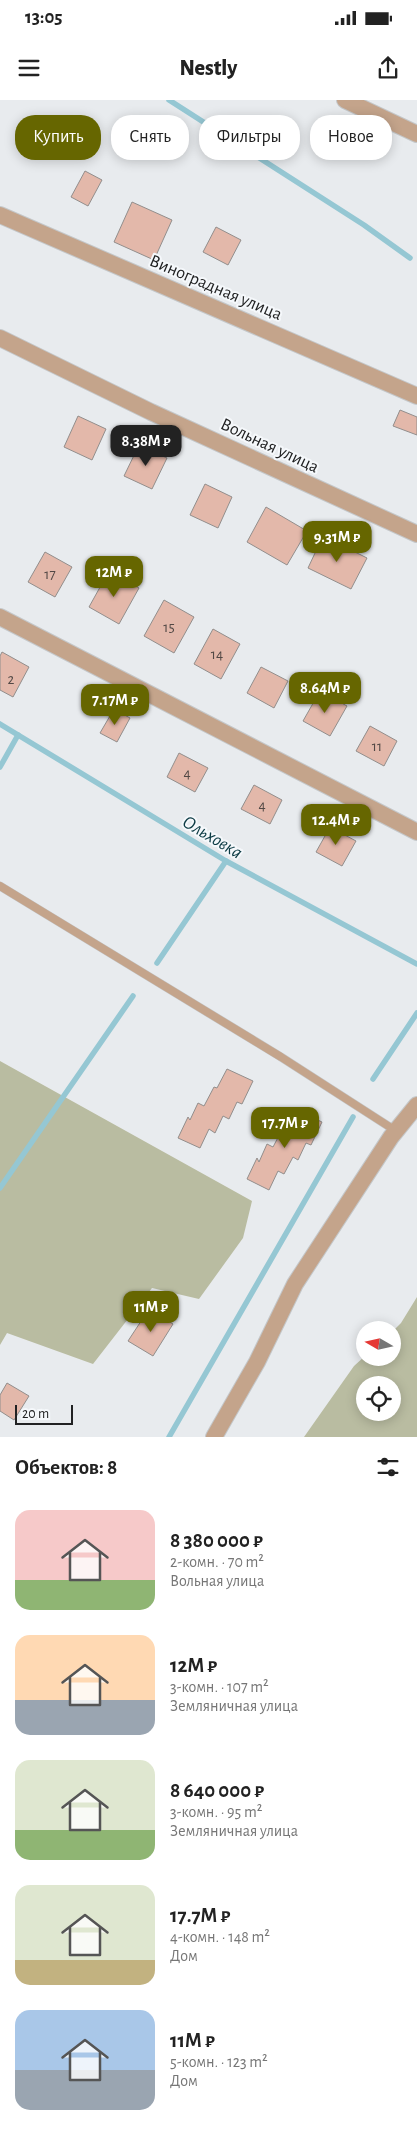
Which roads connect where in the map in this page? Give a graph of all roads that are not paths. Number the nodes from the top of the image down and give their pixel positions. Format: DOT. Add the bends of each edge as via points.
graph roads {
  1 [pos="345,100"];
  2 [pos="417,134"];
  3 [pos="0,215"];
  4 [pos="0,338"];
  5 [pos="417,396"];
  6 [pos="417,534"];
  7 [pos="0,617"];
  8 [pos="417,832"];
  9 [pos="0,886"];
  10 [pos="417,1105"];
  11 [pos="396,1131"];
  12 [pos="214,1437"];
  1 -- 2 [label="street"];
  3 -- 5 [label="street, Виноградная улица"];
  4 -- 6 [label="street, Вольная улица" via="151,412"];
  7 -- 8 [label="street"];
  9 -- 11 [label="lane"];
  10 -- 11 [label="street"];
  11 -- 12 [label="street" via="295,1284 258,1362"];
}
